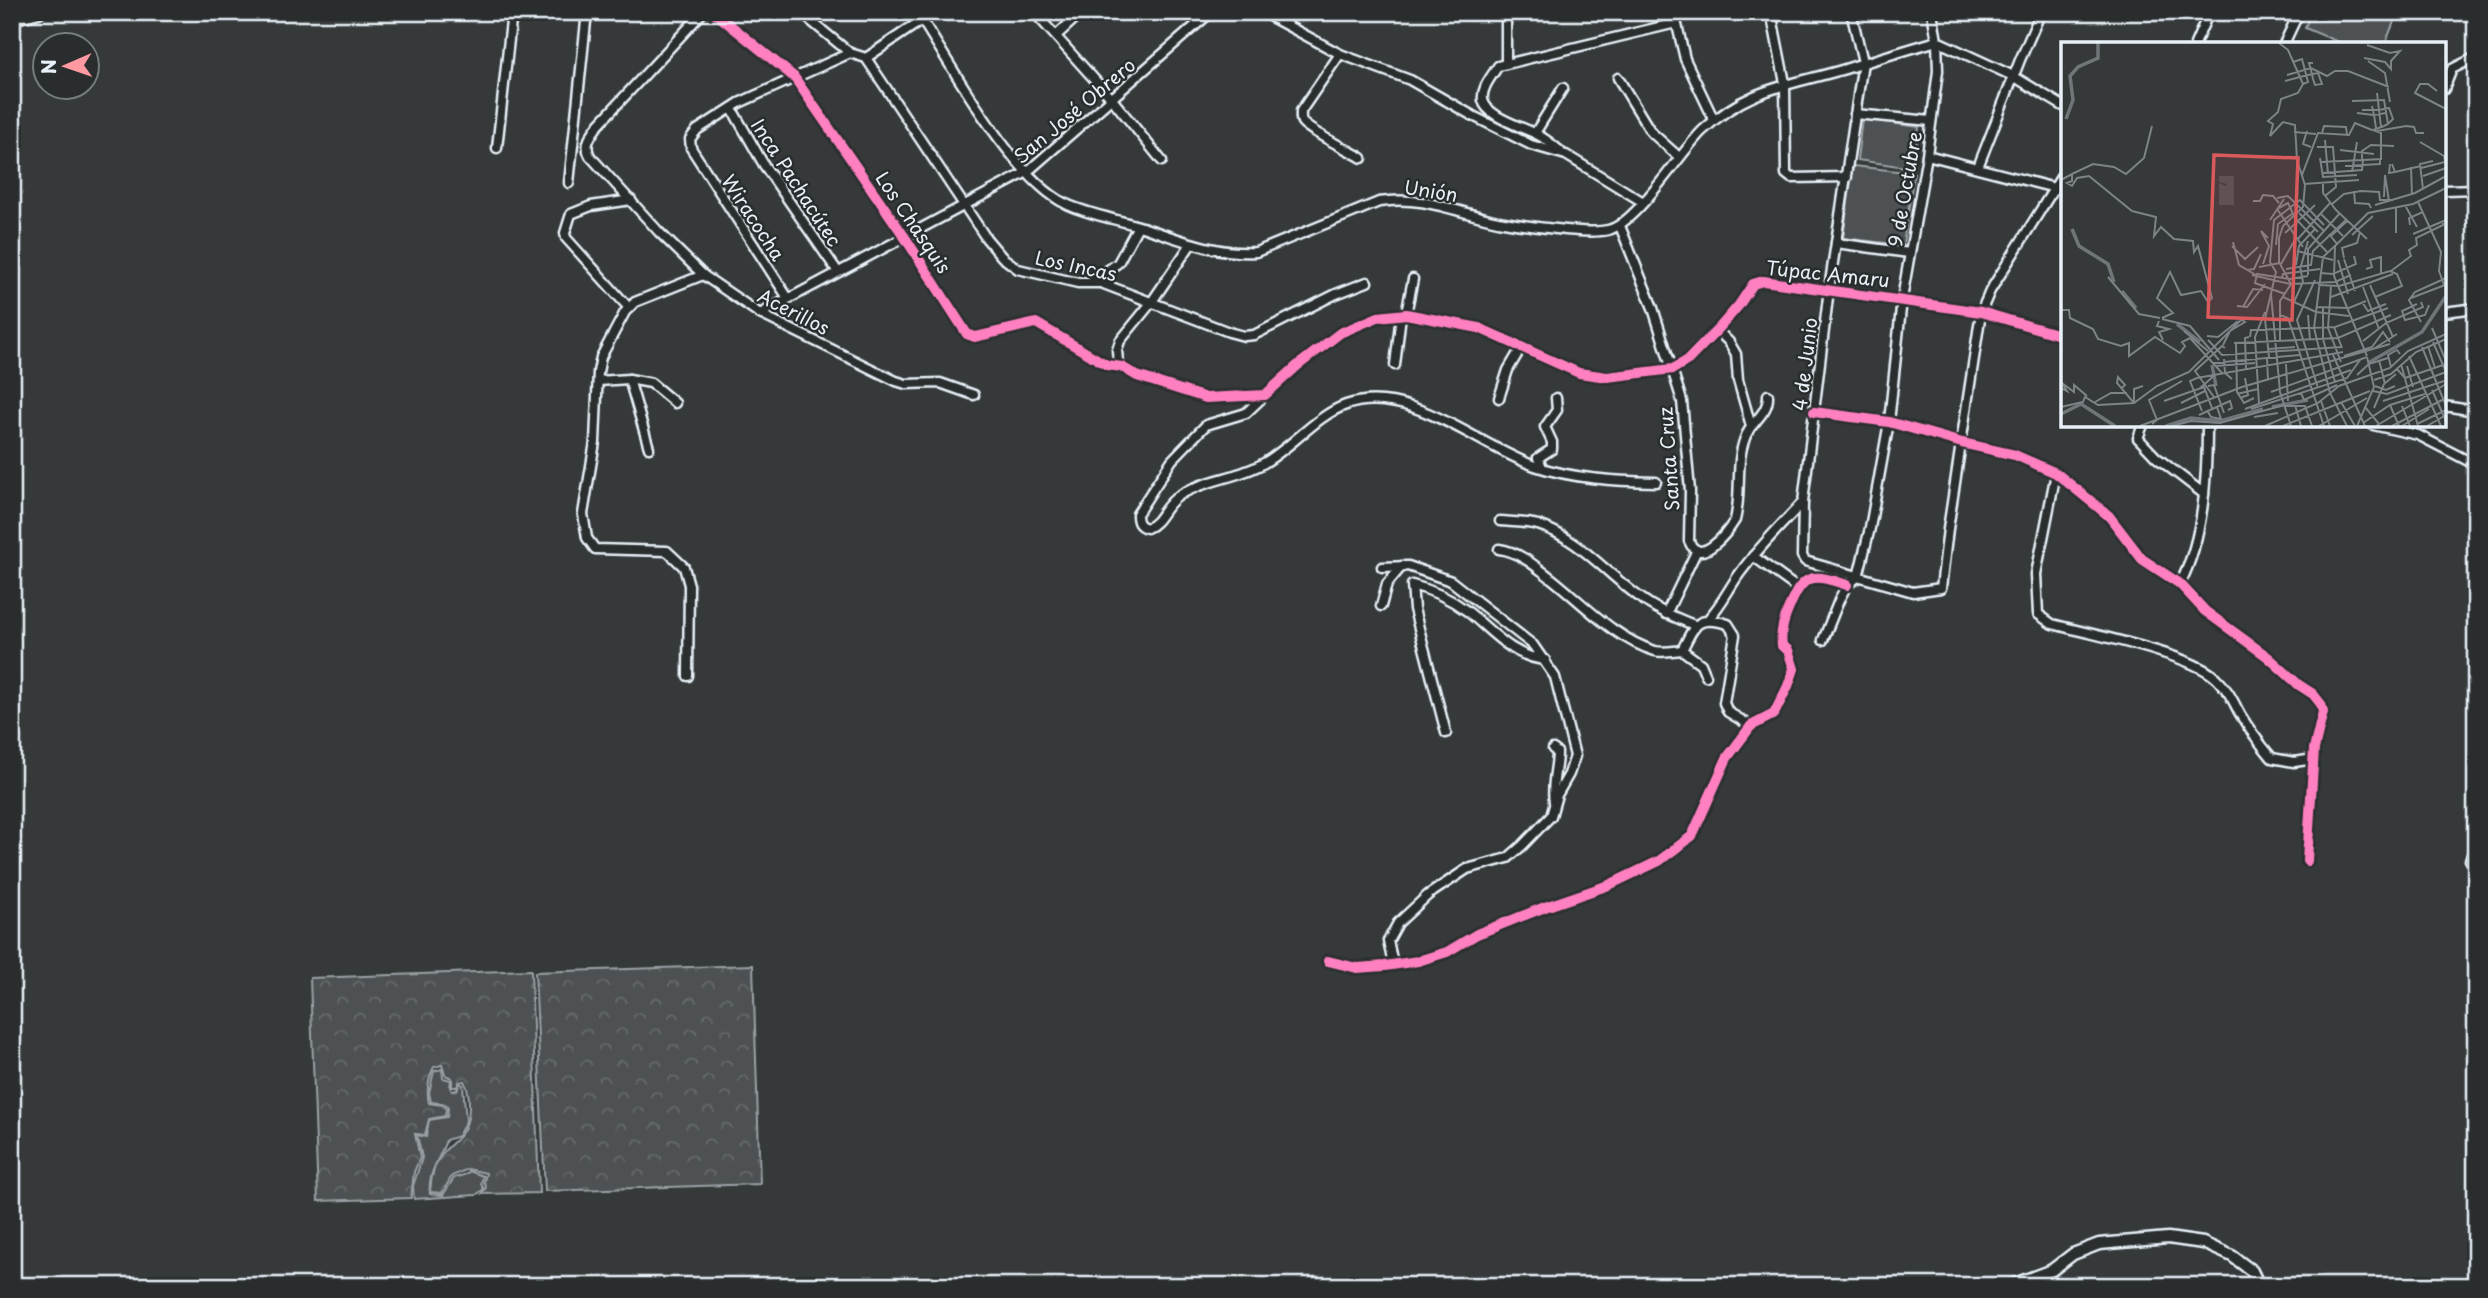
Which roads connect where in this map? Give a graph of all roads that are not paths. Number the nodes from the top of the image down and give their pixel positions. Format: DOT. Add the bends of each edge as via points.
graph roads {
  1 [pos="39,12"];
  2 [pos="512,12"];
  3 [pos="587,12"];
  4 [pos="703,12"];
  5 [pos="714,12"];
  6 [pos="800,12"];
  7 [pos="913,12"];
  8 [pos="1034,12"];
  9 [pos="1082,12"];
  10 [pos="1211,12"];
  11 [pos="1262,12"];
  12 [pos="1506,12"];
  13 [pos="1674,12"];
  14 [pos="1771,12"];
  15 [pos="1852,12"];
  16 [pos="1932,12"];
  17 [pos="2041,12"];
  18 [pos="2208,12"];
  19 [pos="2299,12"];
  20 [pos="927,16"];
  21 [pos="12,19"];
  22 [pos="1676,23"];
  23 [pos="1056,35"];
  24 [pos="1937,41"];
  25 [pos="2196,42"];
  26 [pos="2285,42"];
  27 [pos="850,53"];
  28 [pos="1340,54"];
  29 [pos="2476,57"];
  30 [pos="866,58"];
  31 [pos="1863,62"];
  32 [pos="1506,63"];
  33 [pos="2013,76"];
  34 [pos="794,77"];
  35 [pos="1618,78"];
  36 [pos="1785,83"];
  37 [pos="2446,84"];
  38 [pos="1563,88"];
  39 [pos="1112,99"];
  40 [pos="2061,105"];
  41 [pos="732,109"];
  42 [pos="1855,114"];
  43 [pos="1714,120"];
  44 [pos="1931,121"];
  45 [pos="1535,133"];
  46 [pos="497,148"];
  47 [pos="1566,155"];
  48 [pos="1927,155"];
  49 [pos="1679,157"];
  50 [pos="1362,158"];
  51 [pos="1162,161"];
  52 [pos="1979,167"];
  53 [pos="1027,172"];
  54 [pos="1847,177"];
  55 [pos="2061,178"];
  56 [pos="569,183"];
  57 [pos="2055,188"];
  58 [pos="2476,189"];
  59 [pos="2446,190"];
  60 [pos="631,200"];
  61 [pos="1643,202"];
  62 [pos="965,206"];
  63 [pos="1138,226"];
  64 [pos="1620,226"];
  65 [pos="905,236"];
  66 [pos="1836,243"];
  67 [pos="1191,244"];
  68 [pos="1909,253"];
  69 [pos="838,272"];
  70 [pos="703,275"];
  71 [pos="1412,279"];
  72 [pos="1092,282"];
  73 [pos="1367,282"];
  74 [pos="1829,289"];
  75 [pos="788,298"];
  76 [pos="1902,299"];
  77 [pos="1151,303"];
  78 [pos="629,308"];
  79 [pos="2476,308"];
  80 [pos="1981,312"];
  81 [pos="2446,312"];
  82 [pos="760,314"];
  83 [pos="1403,315"];
  84 [pos="1717,330"];
  85 [pos="2061,335"];
  86 [pos="1521,348"];
  87 [pos="1395,365"];
  88 [pos="1122,367"];
  89 [pos="1673,369"];
  90 [pos="629,379"];
  91 [pos="598,381"];
  92 [pos="974,395"];
  93 [pos="1265,395"];
  94 [pos="1768,395"];
  95 [pos="1499,398"];
  96 [pos="1556,398"];
  97 [pos="675,403"];
  98 [pos="2446,405"];
  99 [pos="2476,411"];
  100 [pos="1814,412"];
  101 [pos="1889,422"];
  102 [pos="1751,426"];
  103 [pos="2142,427"];
  104 [pos="2207,427"];
  105 [pos="2381,427"];
  106 [pos="1962,443"];
  107 [pos="649,448"];
  108 [pos="2476,465"];
  109 [pos="1542,467"];
  110 [pos="2056,473"];
  111 [pos="1656,482"];
  112 [pos="2204,494"];
  113 [pos="1803,502"];
  114 [pos="1500,521"];
  115 [pos="1499,549"];
  116 [pos="1697,550"];
  117 [pos="1753,556"];
  118 [pos="1402,566"];
  119 [pos="1382,567"];
  120 [pos="1858,577"];
  121 [pos="2180,584"];
  122 [pos="1847,585"];
  123 [pos="1797,588"];
  124 [pos="1381,606"];
  125 [pos="1666,614"];
  126 [pos="1709,618"];
  127 [pos="1694,625"];
  128 [pos="1823,640"];
  129 [pos="1682,650"];
  130 [pos="1545,660"];
  131 [pos="688,676"];
  132 [pos="1706,676"];
  133 [pos="1751,726"];
  134 [pos="1446,733"];
  135 [pos="1553,749"];
  136 [pos="2314,760"];
  137 [pos="1555,804"];
  138 [pos="2476,845"];
  139 [pos="2476,859"];
  140 [pos="2307,861"];
  141 [pos="1328,961"];
  142 [pos="1394,964"];
  143 [pos="2009,1286"];
  144 [pos="2259,1286"];
  1 -- 21 [label="street"];
  2 -- 46 [label="street"];
  3 -- 56 [label="street"];
  4 -- 60 [label="street, Acerillos" via="590,136 587,150"];
  5 -- 34 [label="street, Los Chasquis"];
  6 -- 27 [label="street"];
  7 -- 20 [label="street"];
  8 -- 23 [label="street"];
  9 -- 23 [label="street"];
  10 -- 39 [label="street, San José Obrero"];
  11 -- 28 [label="street"];
  12 -- 32 [label="street"];
  13 -- 22 [label="street"];
  14 -- 36 [label="street"];
  15 -- 31 [label="street, 4 de Junio"];
  16 -- 24 [label="street, 9 de Octubre"];
  17 -- 33 [label="street"];
  18 -- 25 [label="street"];
  19 -- 26 [label="street"];
  20 -- 30 [label="street"];
  20 -- 53 [label="street, Unión" via="988,123"];
  22 -- 32 [label="street"];
  22 -- 43 [label="street" via="1693,78"];
  23 -- 39 [label="street"];
  24 -- 31 [label="street"];
  24 -- 33 [label="street"];
  24 -- 44 [label="street, 9 de Octubre"];
  27 -- 30 [label="street"];
  27 -- 34 [label="street"];
  28 -- 47 [label="street" via="1410,80 1531,145"];
  28 -- 50 [label="street" via="1300,117 1313,130"];
  29 -- 37 [label="street" via="2452,69"];
  30 -- 62 [label="street, Los Incas"];
  31 -- 36 [label="street"];
  31 -- 42 [label="street, 4 de Junio"];
  32 -- 45 [label="street" via="1498,66 1487,82 1483,99 1498,116"];
  33 -- 40 [label="street"];
  33 -- 52 [label="street"];
  34 -- 41 [label="street"];
  34 -- 65 [label="street, Los Chasquis"];
  35 -- 49 [label="street" via="1651,132"];
  36 -- 43 [label="street" via="1742,101"];
  36 -- 54 [label="street" via="1784,168 1791,178"];
  38 -- 45 [label="street"];
  39 -- 51 [label="street"];
  39 -- 53 [label="street, San José Obrero"];
  41 -- 69 [label="street, Inca Pachacútec" via="764,165"];
  41 -- 75 [label="street, Wiracocha" via="693,135 690,144"];
  42 -- 44 [label="street"];
  42 -- 54 [label="street, 4 de Junio"];
  43 -- 49 [label="street"];
  44 -- 48 [label="street, 9 de Octubre"];
  45 -- 47 [label="street"];
  47 -- 61 [label="street"];
  48 -- 52 [label="street"];
  48 -- 68 [label="street, 9 de Octubre"];
  49 -- 61 [label="street"];
  52 -- 57 [label="street"];
  53 -- 62 [label="street, San José Obrero"];
  53 -- 63 [label="street, Unión" via="1065,203"];
  54 -- 66 [label="street, 4 de Junio"];
  55 -- 57 [label="street"];
  57 -- 80 [label="street"];
  58 -- 59 [label="street"];
  60 -- 70 [label="street, Acerillos"];
  60 -- 78 [label="street" via="591,206 571,215 565,233"];
  61 -- 64 [label="street"];
  62 -- 65 [label="street, San José Obrero"];
  62 -- 72 [label="street, Los Incas" via="986,238 1018,269"];
  63 -- 67 [label="street, Unión"];
  63 -- 72 [label="street" via="1118,263"];
  64 -- 67 [label="street, Unión" via="1601,231 1549,229 1401,199 1379,202 1256,252"];
  64 -- 89 [label="street, Santa Cruz"];
  65 -- 69 [label="street, San José Obrero"];
  65 -- 88 [label="street, Los Chasquis" via="967,334 975,337 1036,323 1107,365"];
  66 -- 68 [label="street"];
  66 -- 74 [label="street, 4 de Junio"];
  67 -- 77 [label="street"];
  68 -- 76 [label="street, 9 de Octubre"];
  69 -- 75 [label="street, San José Obrero"];
  70 -- 78 [label="street"];
  70 -- 82 [label="street, Acerillos"];
  71 -- 83 [label="street"];
  72 -- 77 [label="street, Los Incas"];
  73 -- 77 [label="street, Los Incas" via="1244,336"];
  74 -- 76 [label="street, Túpac Amaru"];
  74 -- 84 [label="street, Túpac Amaru" via="1763,281 1753,284"];
  74 -- 100 [label="street, 4 de Junio"];
  75 -- 82 [label="street, San José Obrero"];
  76 -- 80 [label="street, Túpac Amaru"];
  76 -- 101 [label="street, 9 de Octubre"];
  77 -- 88 [label="street" via="1121,341 1118,361"];
  78 -- 91 [label="street" via="601,357"];
  79 -- 81 [label="street"];
  80 -- 85 [label="street, Túpac Amaru"];
  80 -- 106 [label="street"];
  82 -- 92 [label="street, Acerillos" via="896,381 940,383"];
  83 -- 86 [label="street" via="1479,328"];
  83 -- 87 [label="street"];
  83 -- 93 [label="street" via="1378,317 1340,332"];
  84 -- 89 [label="street, Túpac Amaru"];
  84 -- 102 [label="street" via="1736,354"];
  86 -- 89 [label="street" via="1579,373 1607,377"];
  86 -- 95 [label="street"];
  88 -- 93 [label="street" via="1206,398"];
  89 -- 116 [label="street, Santa Cruz" via="1687,445 1690,544"];
  90 -- 91 [label="street"];
  90 -- 97 [label="street" via="651,383"];
  90 -- 107 [label="street"];
  91 -- 131 [label="street" via="595,442 583,514 587,538 595,549 667,551 684,567 689,585"];
  93 -- 109 [label="street" via="1246,413 1206,425 1180,452 1137,514 1140,525 1155,524 1167,503 1198,485 1267,462 1336,410 1376,400 1416,408"];
  94 -- 102 [label="street" via="1766,410"];
  96 -- 109 [label="street" via="1557,410 1545,427 1552,449 1538,458"];
  98 -- 99 [label="street"];
  100 -- 101 [label="street"];
  100 -- 113 [label="street, 4 de Junio"];
  101 -- 106 [label="street"];
  101 -- 120 [label="street, 9 de Octubre"];
  102 -- 116 [label="street" via="1741,454 1735,520 1712,547"];
  103 -- 112 [label="street" via="2137,438"];
  104 -- 112 [label="street"];
  105 -- 108 [label="street" via="2418,436"];
  106 -- 110 [label="street" via="2015,455"];
  106 -- 120 [label="street" via="1941,588 1913,592"];
  109 -- 111 [label="street" via="1580,477"];
  110 -- 121 [label="street" via="2109,516 2142,559"];
  110 -- 136 [label="street" via="2036,574 2038,614 2052,624 2201,667 2230,693 2272,758"];
  112 -- 121 [label="street" via="2189,568"];
  113 -- 117 [label="street"];
  113 -- 120 [label="street, 4 de Junio" via="1805,561"];
  114 -- 125 [label="street" via="1550,530"];
  115 -- 129 [label="street" via="1533,563 1630,640 1657,652"];
  116 -- 125 [label="street"];
  117 -- 123 [label="street"];
  117 -- 126 [label="street"];
  118 -- 119 [label="street"];
  118 -- 124 [label="street" via="1387,584"];
  118 -- 130 [label="street" via="1451,580"];
  120 -- 122 [label="street"];
  121 -- 136 [label="street" via="2205,611 2268,657 2321,704"];
  122 -- 123 [label="street" via="1813,577"];
  122 -- 128 [label="street"];
  123 -- 133 [label="street" via="1781,641 1794,669 1774,714"];
  125 -- 127 [label="street"];
  126 -- 127 [label="street"];
  126 -- 133 [label="street" via="1728,624 1735,635 1724,703 1728,712"];
  127 -- 129 [label="street"];
  129 -- 132 [label="street" via="1701,664"];
  130 -- 134 [label="street" via="1515,650 1467,611 1412,585"];
  130 -- 137 [label="street" via="1555,677 1575,755"];
  133 -- 142 [label="street" via="1727,758 1692,836 1658,861 1609,885 1478,934 1447,952"];
  135 -- 137 [label="street" via="1557,752"];
  136 -- 140 [label="street"];
  137 -- 142 [label="street" via="1551,816 1508,858 1468,869 1411,910 1388,941"];
  138 -- 139 [label="street" via="2470,860"];
  141 -- 142 [label="street" via="1357,968"];
  143 -- 144 [label="street" via="2052,1270 2073,1254 2099,1244 2168,1238 2203,1243 2232,1256 2252,1271"];
}
